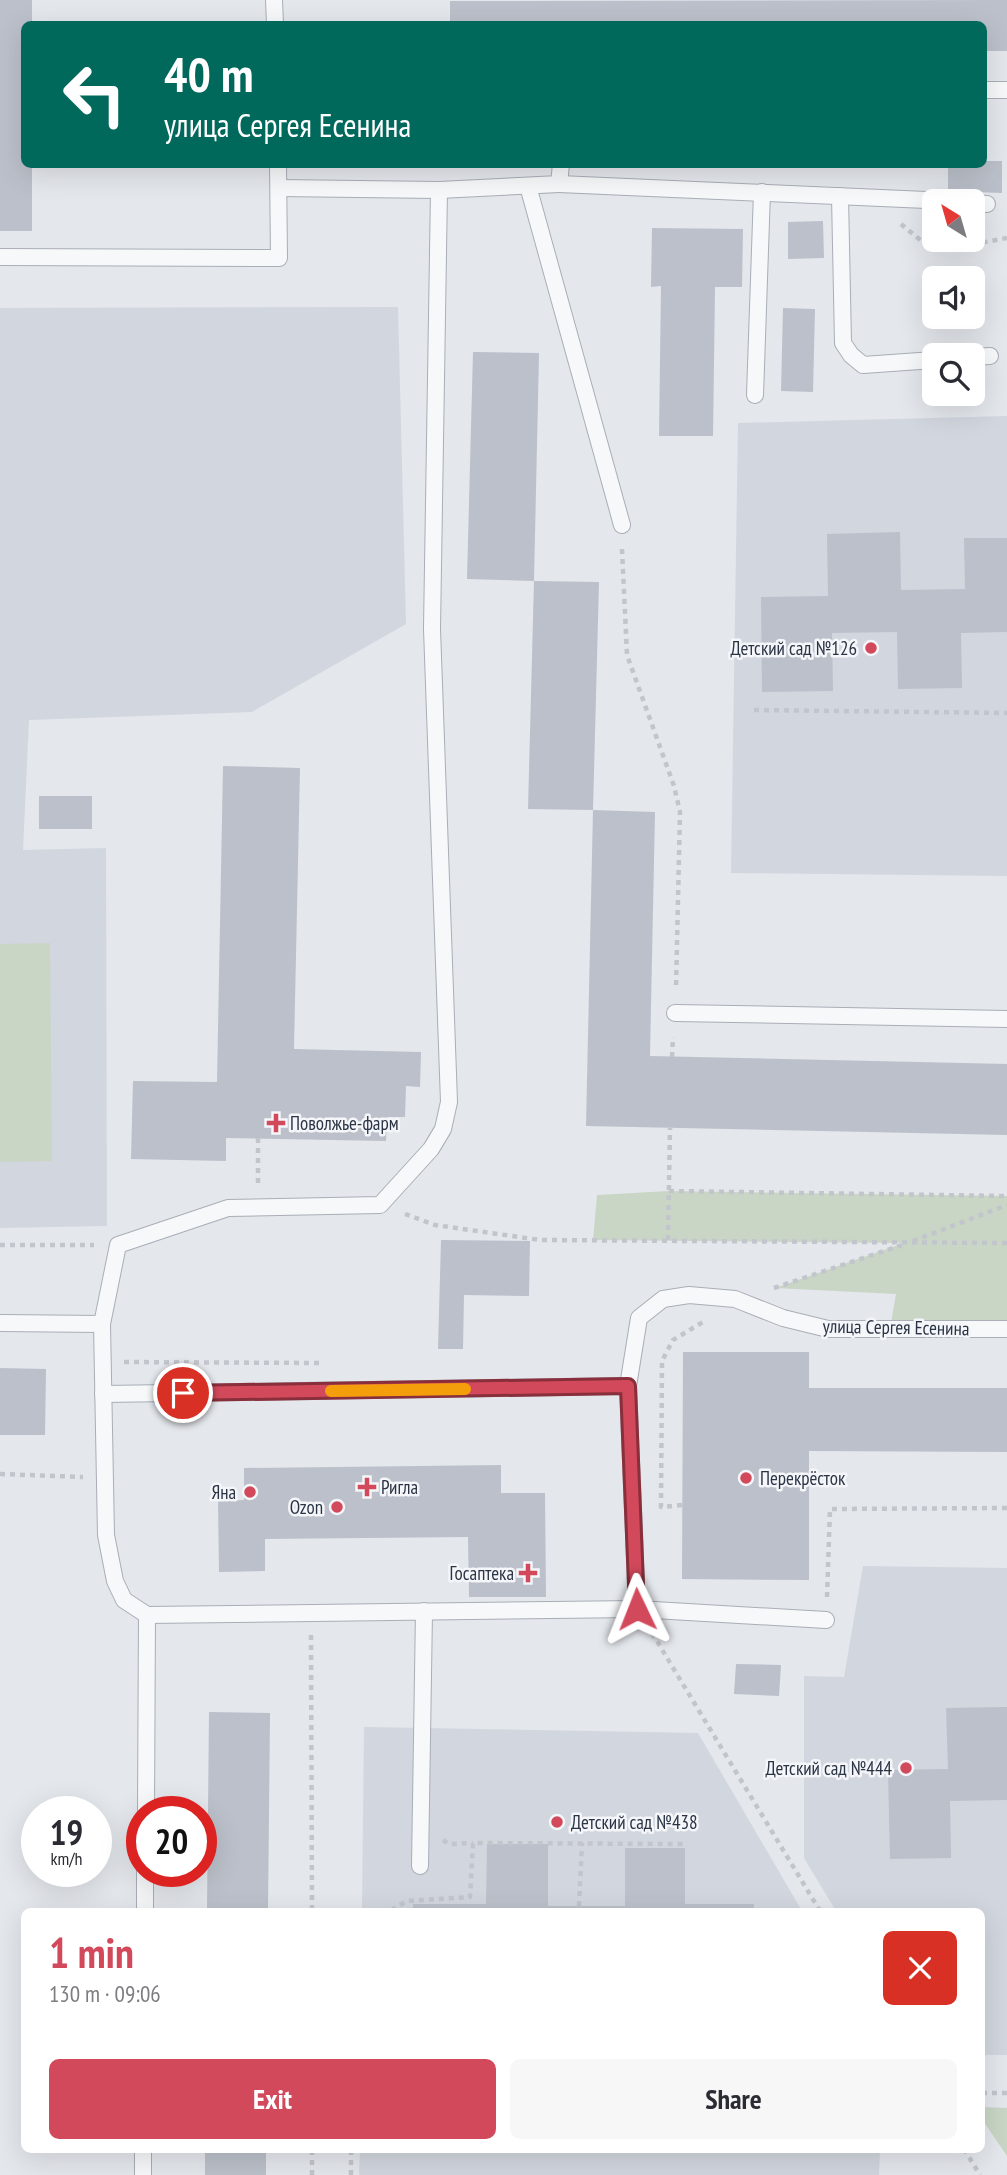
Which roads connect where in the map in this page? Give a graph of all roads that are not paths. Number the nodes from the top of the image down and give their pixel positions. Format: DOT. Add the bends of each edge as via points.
graph roads {
  1 [pos="274,0"];
  2 [pos="275,21"];
  3 [pos="987,90"];
  4 [pos="1007,90"];
  5 [pos="278,168"];
  6 [pos="561,168"];
  7 [pos="559,184"];
  8 [pos="528,186"];
  9 [pos="279,188"];
  10 [pos="439,190"];
  11 [pos="762,192"];
  12 [pos="840,196"];
  13 [pos="922,199"];
  14 [pos="0,257"];
  15 [pos="985,356"];
  16 [pos="990,356"];
  17 [pos="922,361"];
  18 [pos="755,395"];
  19 [pos="622,525"];
  20 [pos="675,1013"];
  21 [pos="1007,1019"];
  22 [pos="0,1323"];
  23 [pos="102,1324"];
  24 [pos="1007,1329"];
  25 [pos="628,1386"];
  26 [pos="103,1394"];
  27 [pos="637,1609"];
  28 [pos="424,1611"];
  29 [pos="147,1615"];
  30 [pos="826,1620"];
  31 [pos="146,1796"];
  32 [pos="420,1866"];
  33 [pos="145,1887"];
  34 [pos="145,1908"];
  35 [pos="143,2153"];
  36 [pos="143,2175"];
  1 -- 2 [label="lane"];
  3 -- 4 [label="lane"];
  5 -- 9 [label="lane"];
  6 -- 7 [label="lane"];
  7 -- 8 [label="lane"];
  7 -- 11 [label="lane"];
  8 -- 10 [label="lane"];
  8 -- 19 [label="lane"];
  9 -- 10 [label="lane"];
  9 -- 14 [label="lane" via="279,258"];
  10 -- 23 [label="lane" via="432,629 449,1102 443,1129 431,1149 380,1205 228,1208 118,1245"];
  11 -- 12 [label="lane"];
  11 -- 18 [label="lane"];
  12 -- 13 [label="lane"];
  12 -- 17 [label="lane" via="843,343 863,365"];
  15 -- 16 [label="lane"];
  20 -- 21 [label="lane"];
  22 -- 23 [label="lane"];
  23 -- 26 [label="lane"];
  24 -- 25 [label="lane, улица Сергея Есенина" via="828,1329 738,1301 689,1296 663,1299 639,1318"];
  25 -- 26 [label="lane"];
  25 -- 27 [label="lane, улица Сергея Есенина"];
  26 -- 29 [label="lane" via="106,1535 115,1581 124,1600"];
  27 -- 28 [label="lane"];
  27 -- 30 [label="lane"];
  28 -- 29 [label="lane"];
  28 -- 32 [label="lane"];
  29 -- 31 [label="lane"];
  33 -- 34 [label="lane"];
  35 -- 36 [label="lane"];
}
